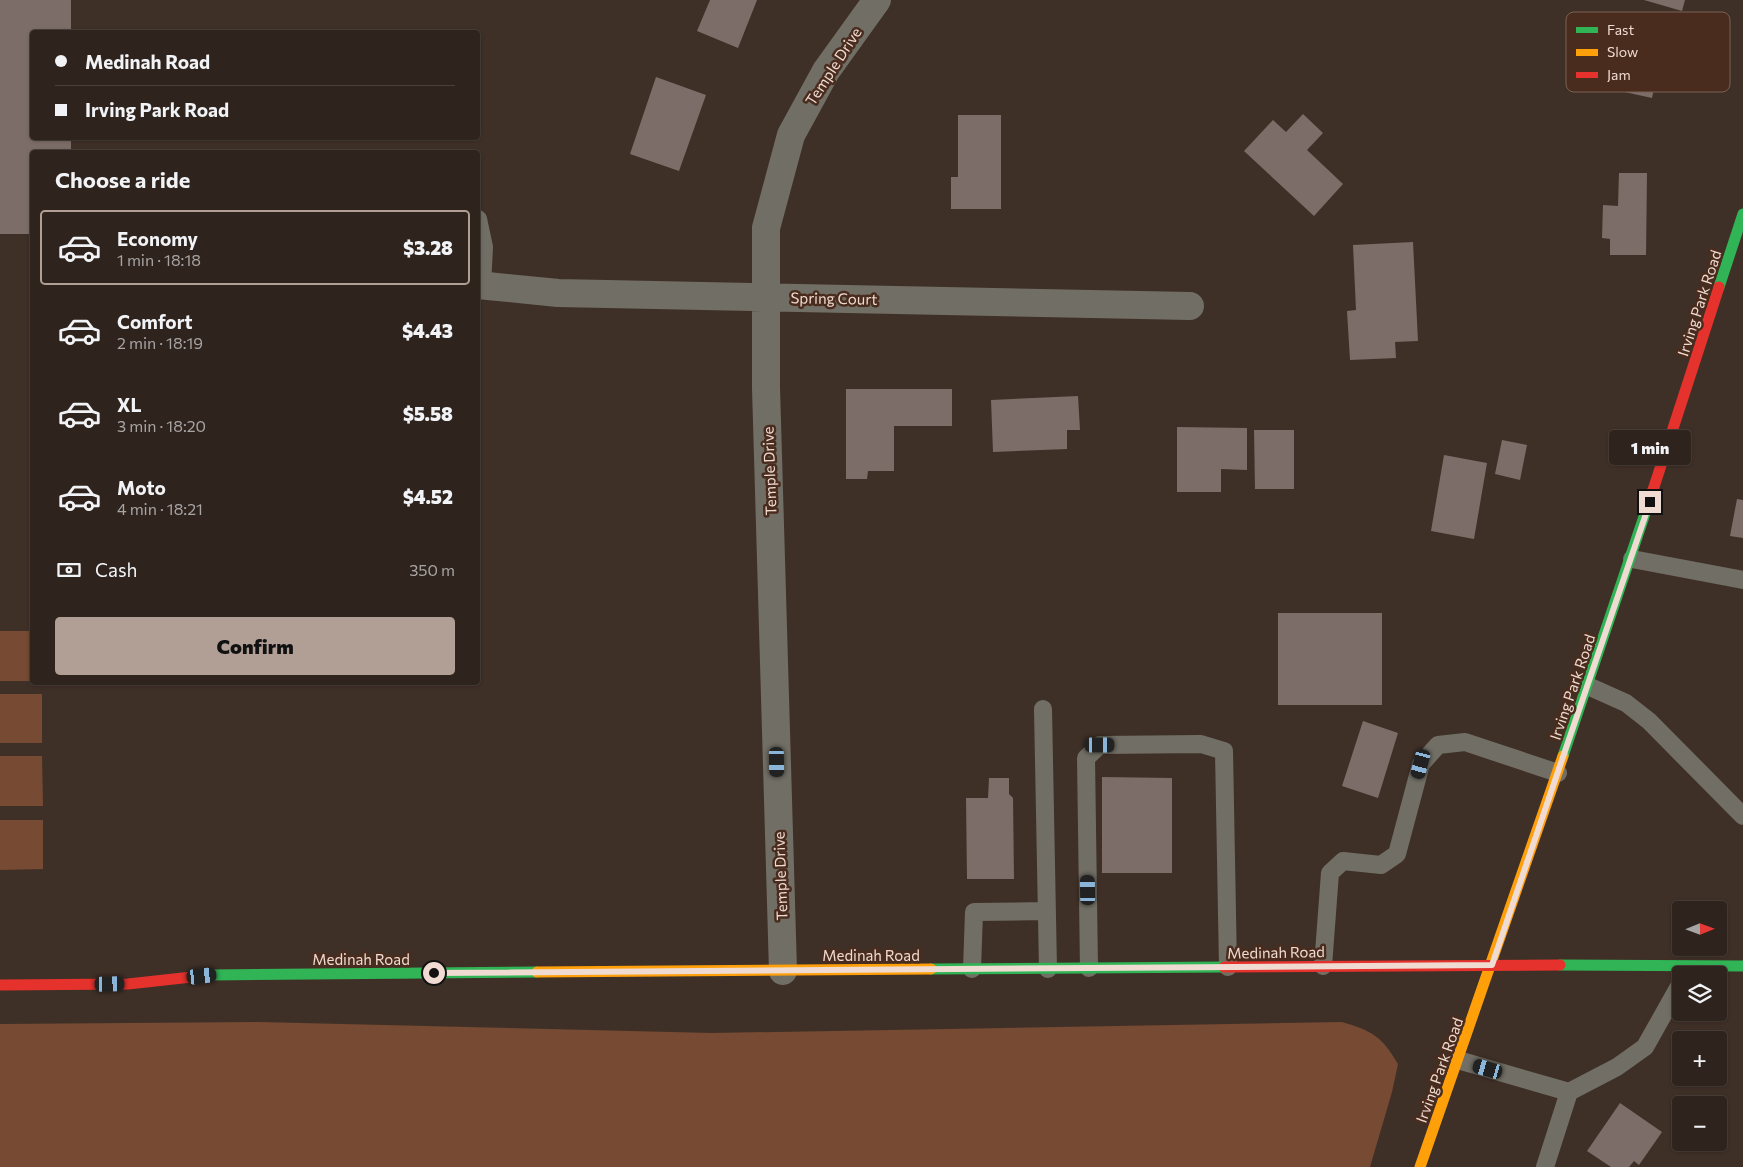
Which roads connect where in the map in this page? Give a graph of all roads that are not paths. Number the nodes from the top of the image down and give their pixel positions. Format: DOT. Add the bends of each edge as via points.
graph roads {
  1 [pos="877,0"];
  2 [pos="1743,214"];
  3 [pos="480,229"];
  4 [pos="480,286"];
  5 [pos="765,297"];
  6 [pos="1190,306"];
  7 [pos="1632,559"];
  8 [pos="1743,580"];
  9 [pos="1588,686"];
  10 [pos="1043,709"];
  11 [pos="1558,773"];
  12 [pos="1743,816"];
  13 [pos="1045,911"];
  14 [pos="1492,965"];
  15 [pos="1323,966"];
  16 [pos="1743,966"];
  17 [pos="1228,967"];
  18 [pos="1727,967"];
  19 [pos="1089,968"];
  20 [pos="972,969"];
  21 [pos="1048,969"];
  22 [pos="1672,970"];
  23 [pos="782,971"];
  24 [pos="0,985"];
  25 [pos="1672,999"];
  26 [pos="1458,1060"];
  27 [pos="1570,1092"];
  28 [pos="1420,1167"];
  29 [pos="1544,1167"];
  1 -- 5 [label="street, Temple Drive" via="826,71 791,134 766,228"];
  2 -- 7 [label="main road, Irving Park Road"];
  3 -- 4 [label="lane" via="484,247"];
  4 -- 5 [label="street, Spring Court" via="558,293"];
  5 -- 6 [label="street, Spring Court"];
  5 -- 23 [label="street, Temple Drive"];
  7 -- 8 [label="lane"];
  7 -- 9 [label="main road, Irving Park Road"];
  9 -- 11 [label="main road, Irving Park Road"];
  9 -- 12 [label="lane" via="1626,703 1650,721"];
  10 -- 13 [label="lane"];
  11 -- 14 [label="main road, Irving Park Road"];
  11 -- 15 [label="lane" via="1465,742 1438,746 1421,764 1397,854 1380,866 1344,860 1330,873"];
  13 -- 20 [label="lane" via="974,912"];
  13 -- 21 [label="lane"];
  14 -- 15 [label="main road, Medinah Road"];
  14 -- 22 [label="main road, Medinah Road"];
  14 -- 26 [label="main road, Irving Park Road"];
  15 -- 17 [label="main road, Medinah Road"];
  16 -- 18 [label="main road, Medinah Road"];
  17 -- 19 [label="main road, Medinah Road"];
  17 -- 19 [label="lane" via="1224,752 1202,744 1100,745 1086,758"];
  19 -- 21 [label="main road, Medinah Road"];
  20 -- 21 [label="main road, Medinah Road"];
  20 -- 23 [label="main road, Medinah Road"];
  23 -- 24 [label="main road, Medinah Road" via="221,974 128,984"];
  25 -- 27 [label="lane" via="1645,1047 1617,1067"];
  26 -- 27 [label="lane"];
  26 -- 28 [label="main road, Irving Park Road"];
  27 -- 29 [label="lane"];
}
